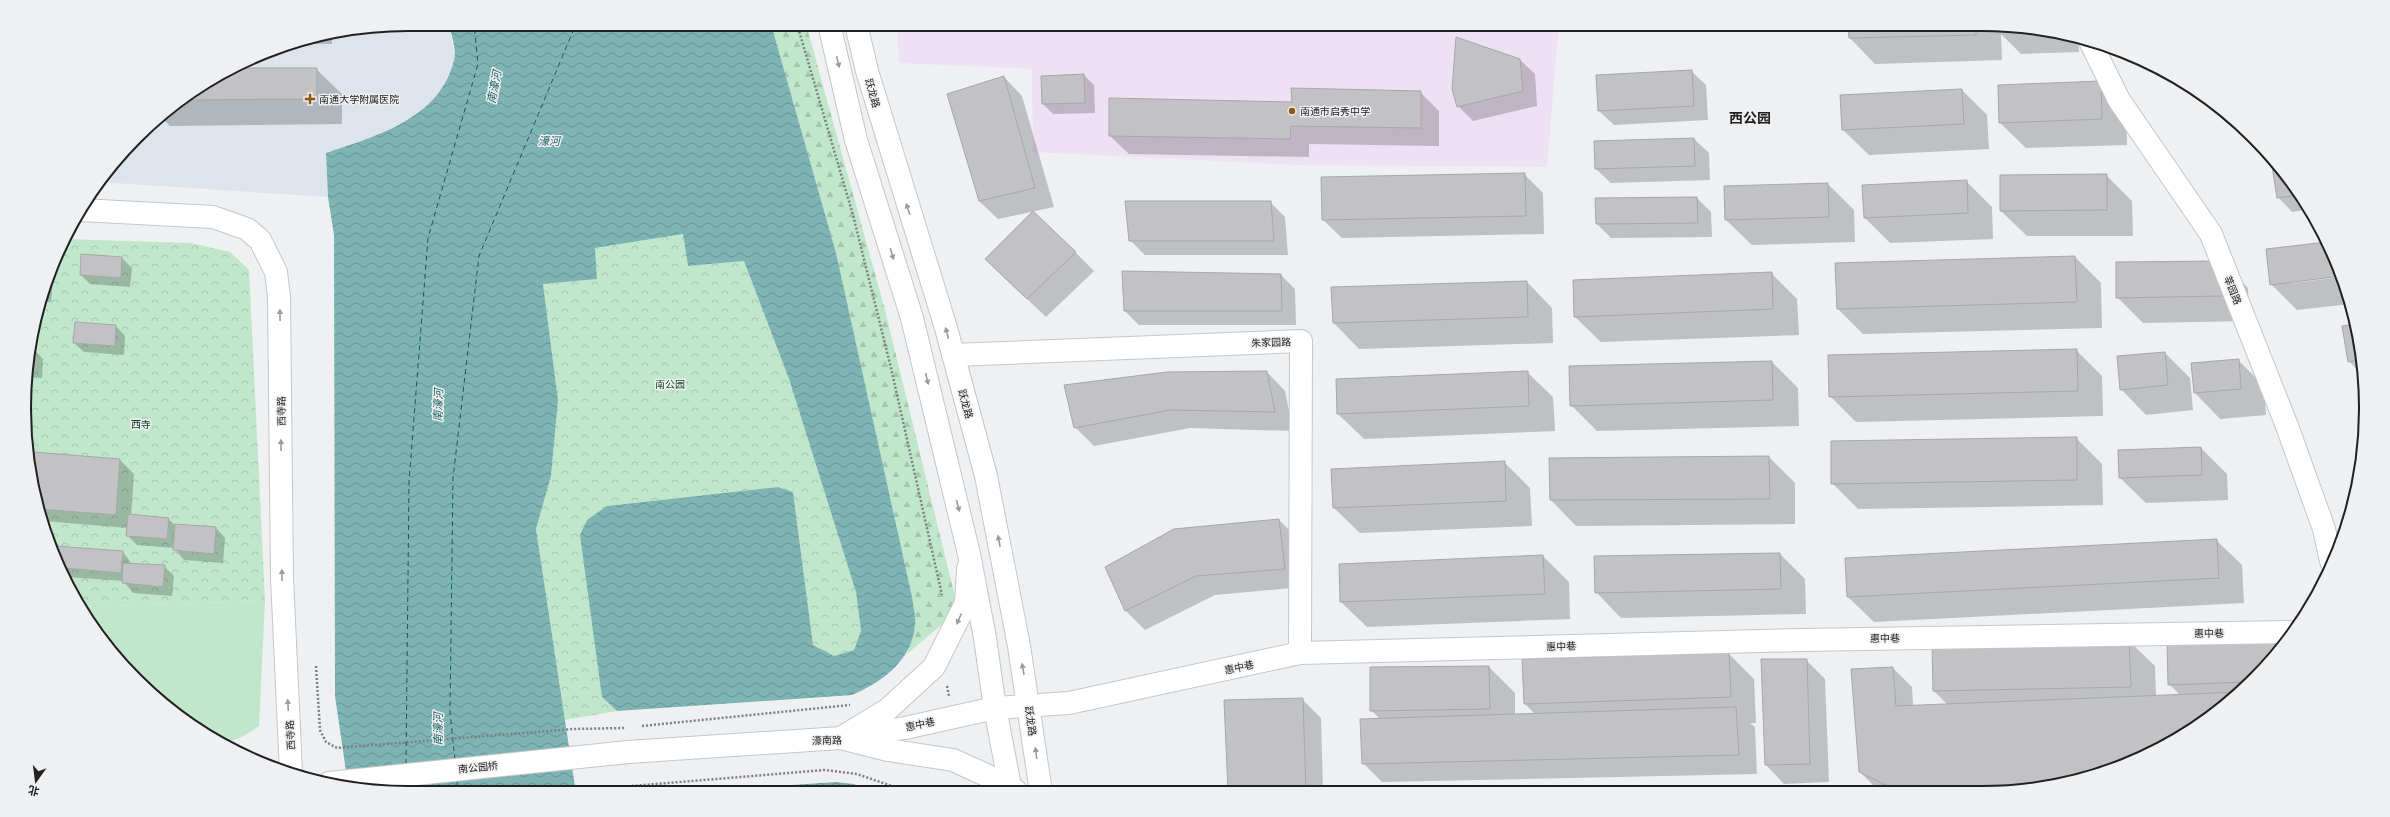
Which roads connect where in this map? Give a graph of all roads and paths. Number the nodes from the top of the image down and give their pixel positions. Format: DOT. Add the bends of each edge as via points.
graph roads {
  1 [pos="799,31"];
  2 [pos="830,31"];
  3 [pos="858,31"];
  4 [pos="2094,48"];
  5 [pos="88,210"];
  6 [pos="953,355"];
  7 [pos="970,554"];
  8 [pos="2329,554"];
  9 [pos="942,596"];
  10 [pos="2285,632"];
  11 [pos="1300,654"];
  12 [pos="316,666"];
  13 [pos="853,705"];
  14 [pos="1030,707"];
  15 [pos="994,708"];
  16 [pos="635,727"];
  17 [pos="628,728"];
  18 [pos="842,738"];
  19 [pos="628,752"];
  20 [pos="291,767"];
  21 [pos="347,781"];
  22 [pos="623,786"];
  23 [pos="892,786"];
  24 [pos="1005,786"];
  25 [pos="1012,786"];
  26 [pos="1040,786"];
  1 -- 9 [label="path" via="853,215 891,368"];
  2 -- 7 [label="street, one-way" via="856,140 912,318"];
  6 -- 3 [label="street, 跃龙路, one-way" via="894,164"];
  4 -- 8 [label="street, 莘园路" via="2119,100 2211,234 2287,426 2324,529"];
  20 -- 5 [label="street, 西寺路, one-way" via="282,578 280,297 276,272 260,240 246,228 213,217"];
  6 -- 11 [label="street, 朱家园路" via="1301,341"];
  14 -- 6 [label="street, 跃龙路, one-way" via="986,476"];
  7 -- 15 [label="street"];
  7 -- 18 [label="street, one-way" via="966,603 934,667 887,710"];
  10 -- 11 [label="street, 惠中巷" via="1810,639"];
  11 -- 14 [label="street, 惠中巷" via="1069,702"];
  12 -- 17 [label="path" via="320,730 326,742 337,748"];
  13 -- 16 [label="path"];
  14 -- 15 [label="street, 惠中巷"];
  26 -- 14 [label="street, 跃龙路, one-way"];
  15 -- 18 [label="street, 惠中巷" via="905,728"];
  15 -- 25 [label="street"];
  18 -- 19 [label="street, 濠南路"];
  18 -- 24 [label="street, 濠南路" via="888,750 953,760"];
  19 -- 21 [label="street, 南公园桥"];
  22 -- 23 [label="path" via="824,770 857,774"];
}
